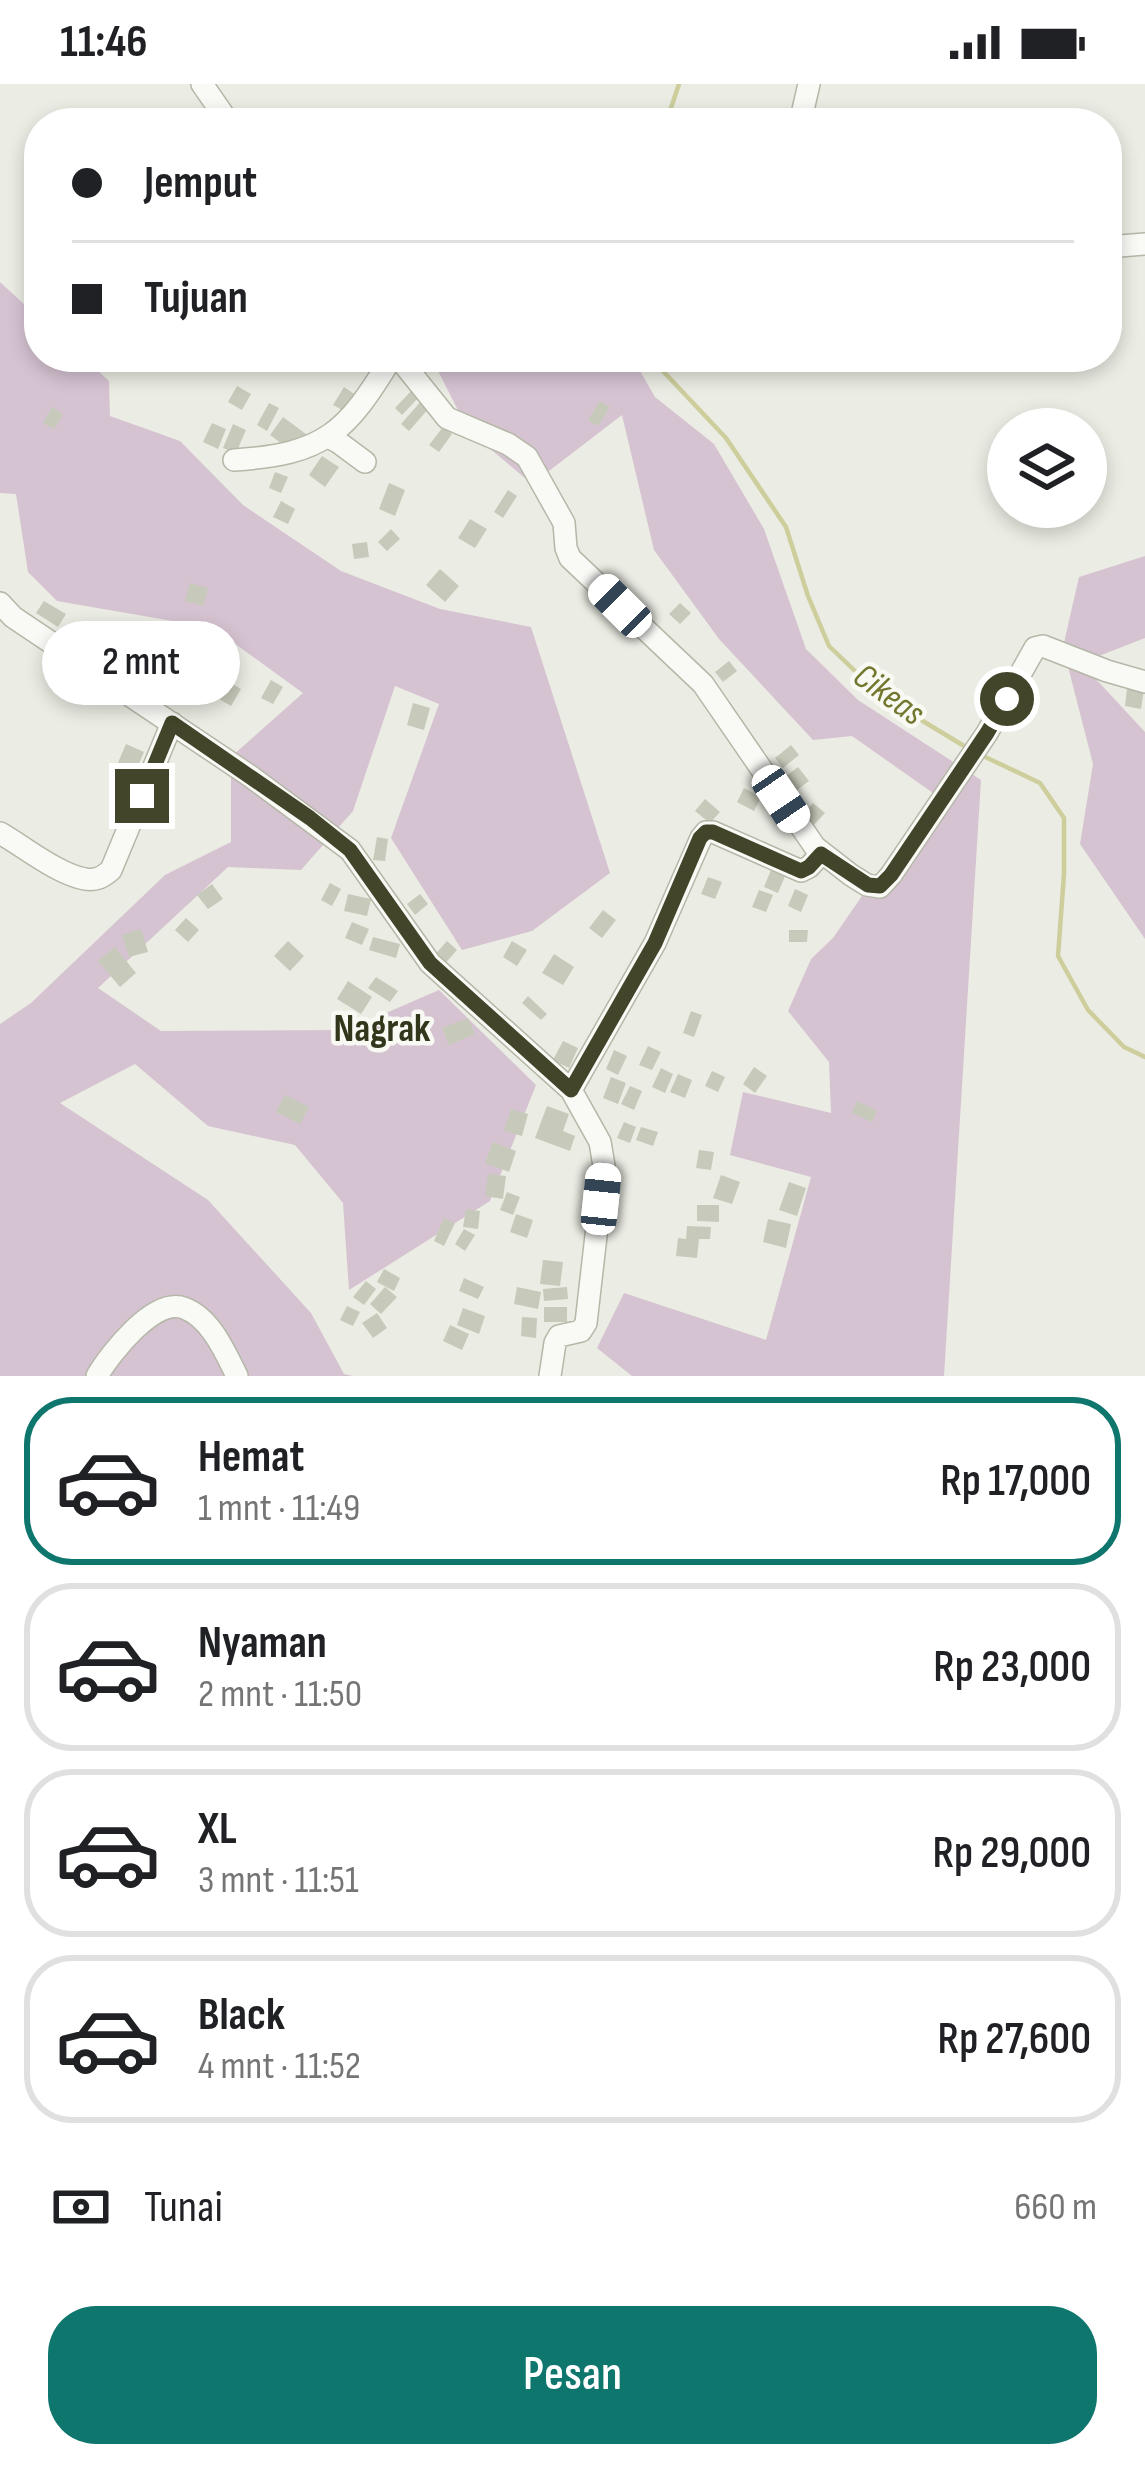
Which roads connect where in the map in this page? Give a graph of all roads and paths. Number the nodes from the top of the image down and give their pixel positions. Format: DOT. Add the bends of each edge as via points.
graph roads {
  1 [pos="384,372"];
  2 [pos="408,372"];
  3 [pos="328,437"];
  4 [pos="234,460"];
  5 [pos="365,462"];
  6 [pos="0,604"];
  7 [pos="1145,682"];
  8 [pos="172,723"];
  9 [pos="0,832"];
  10 [pos="821,854"];
  11 [pos="571,1090"];
  12 [pos="97,1376"];
  13 [pos="237,1376"];
  14 [pos="550,1376"];
  1 -- 3 [label="street"];
  2 -- 10 [label="street" via="448,418 527,457 563,520 570,558 703,684"];
  3 -- 4 [label="street" via="295,452"];
  3 -- 5 [label="street"];
  6 -- 8 [label="street"];
  7 -- 10 [label="street" via="1039,646 884,884 868,885"];
  8 -- 9 [label="street" via="111,870 100,879 63,871"];
  8 -- 11 [label="street" via="350,850 430,963"];
  10 -- 11 [label="street" via="801,871 706,832 655,943"];
  11 -- 14 [label="street" via="604,1166 586,1323 559,1336"];
  12 -- 13 [label="street" via="140,1325 175,1307 209,1327"];
}
